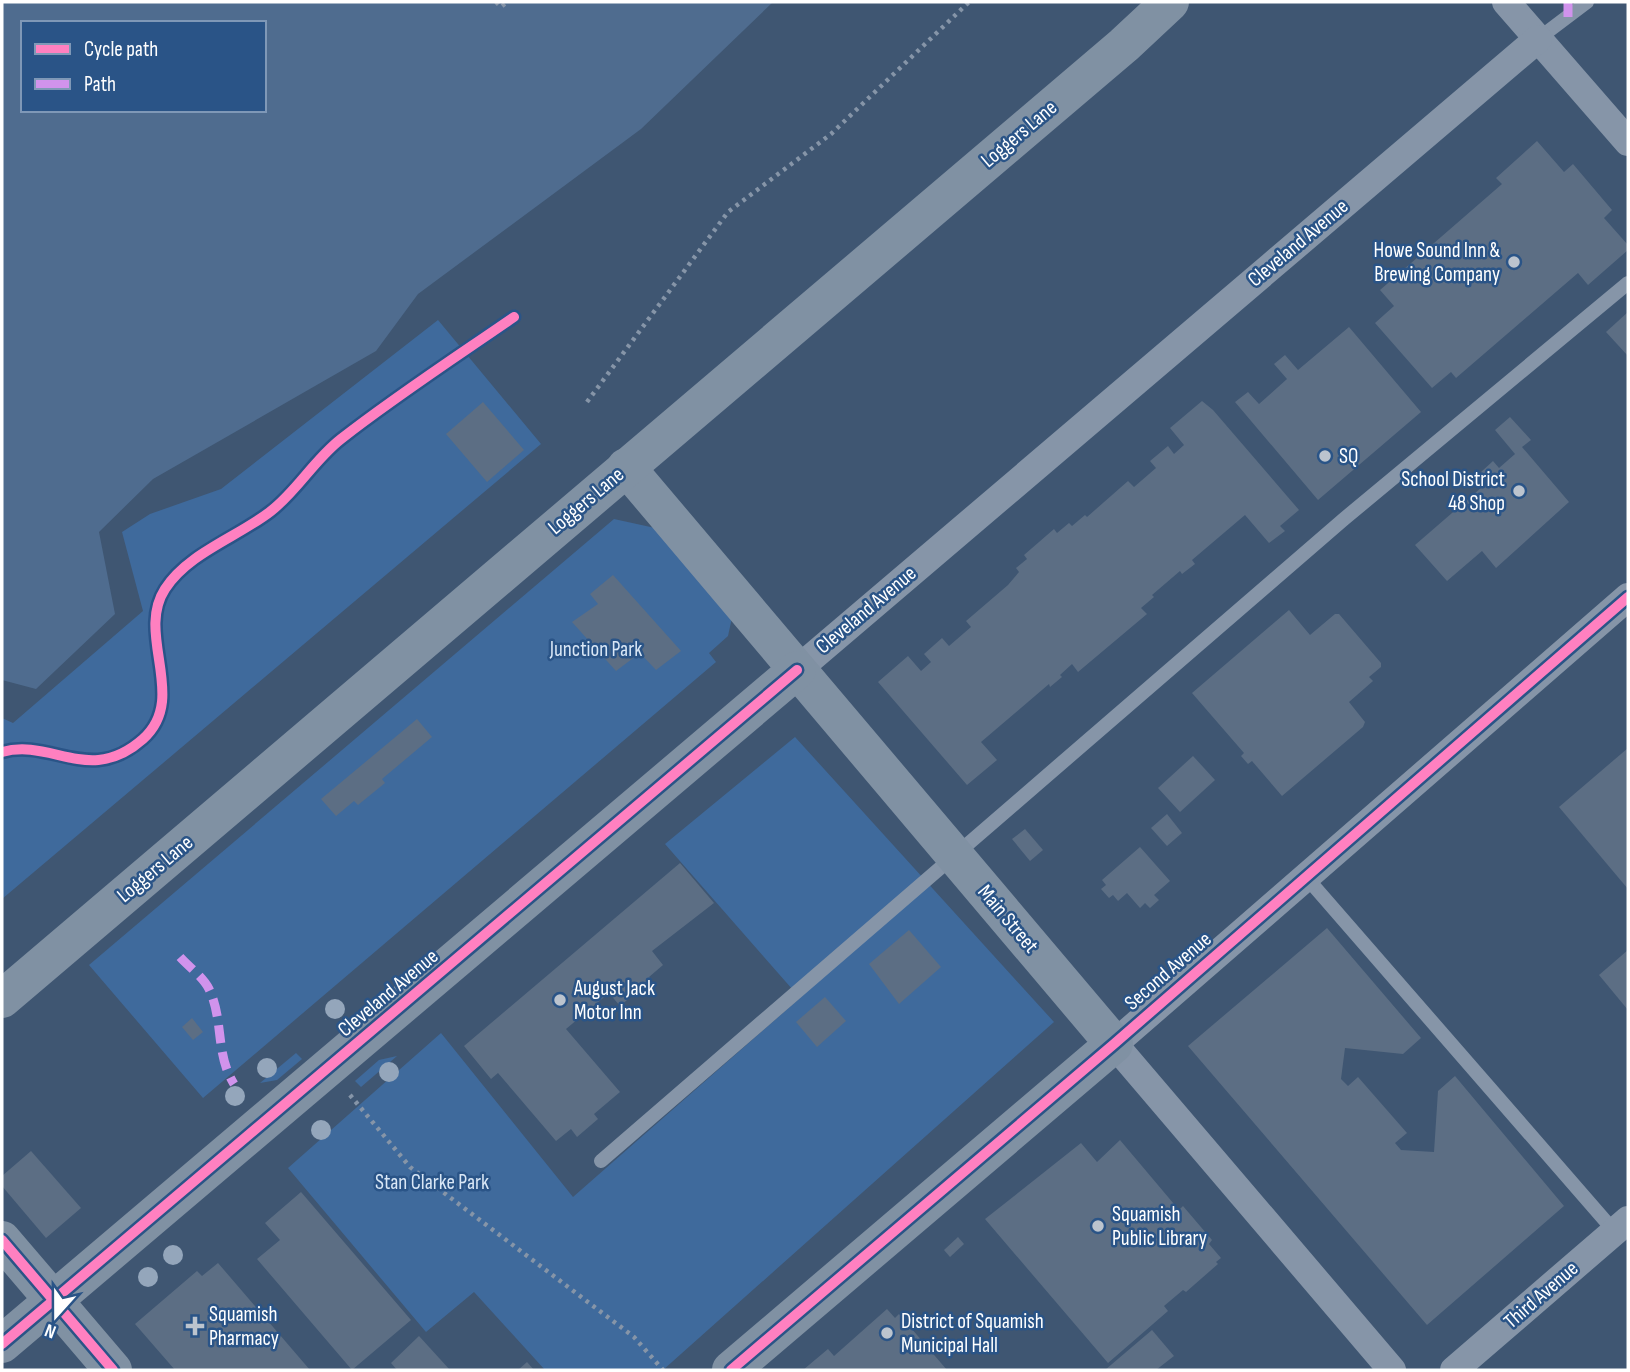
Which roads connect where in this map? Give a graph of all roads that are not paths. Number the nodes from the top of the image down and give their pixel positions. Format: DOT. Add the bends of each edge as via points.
graph roads {
  1 [pos="1170,2"];
  2 [pos="1506,2"];
  3 [pos="1587,2"];
  4 [pos="1538,39"];
  5 [pos="1628,142"];
  6 [pos="1628,283"];
  7 [pos="626,467"];
  8 [pos="1628,597"];
  9 [pos="797,670"];
  10 [pos="956,856"];
  11 [pos="1307,877"];
  12 [pos="2,999"];
  13 [pos="1114,1044"];
  14 [pos="601,1161"];
  15 [pos="1621,1226"];
  16 [pos="2,1240"];
  17 [pos="54,1300"];
  18 [pos="2,1344"];
  19 [pos="113,1370"];
  20 [pos="731,1370"];
  21 [pos="1392,1370"];
  22 [pos="1454,1370"];
  1 -- 7 [label="street, Loggers Lane"];
  2 -- 4 [label="street"];
  3 -- 4 [label="lane"];
  4 -- 5 [label="street"];
  4 -- 9 [label="street, Cleveland Avenue"];
  6 -- 10 [label="lane" via="1345,519"];
  7 -- 9 [label="street, Main Street"];
  7 -- 12 [label="street, Loggers Lane"];
  8 -- 11 [label="street, Second Avenue"];
  9 -- 10 [label="street, Main Street"];
  9 -- 17 [label="street, Cleveland Avenue"];
  10 -- 13 [label="street, Main Street"];
  10 -- 14 [label="lane"];
  11 -- 13 [label="street, Second Avenue"];
  11 -- 15 [label="lane"];
  13 -- 20 [label="street, Second Avenue"];
  13 -- 21 [label="street, Main Street"];
  15 -- 22 [label="street, Third Avenue"];
  16 -- 17 [label="street"];
  17 -- 18 [label="street, Cleveland Avenue"];
  17 -- 19 [label="street"];
}
